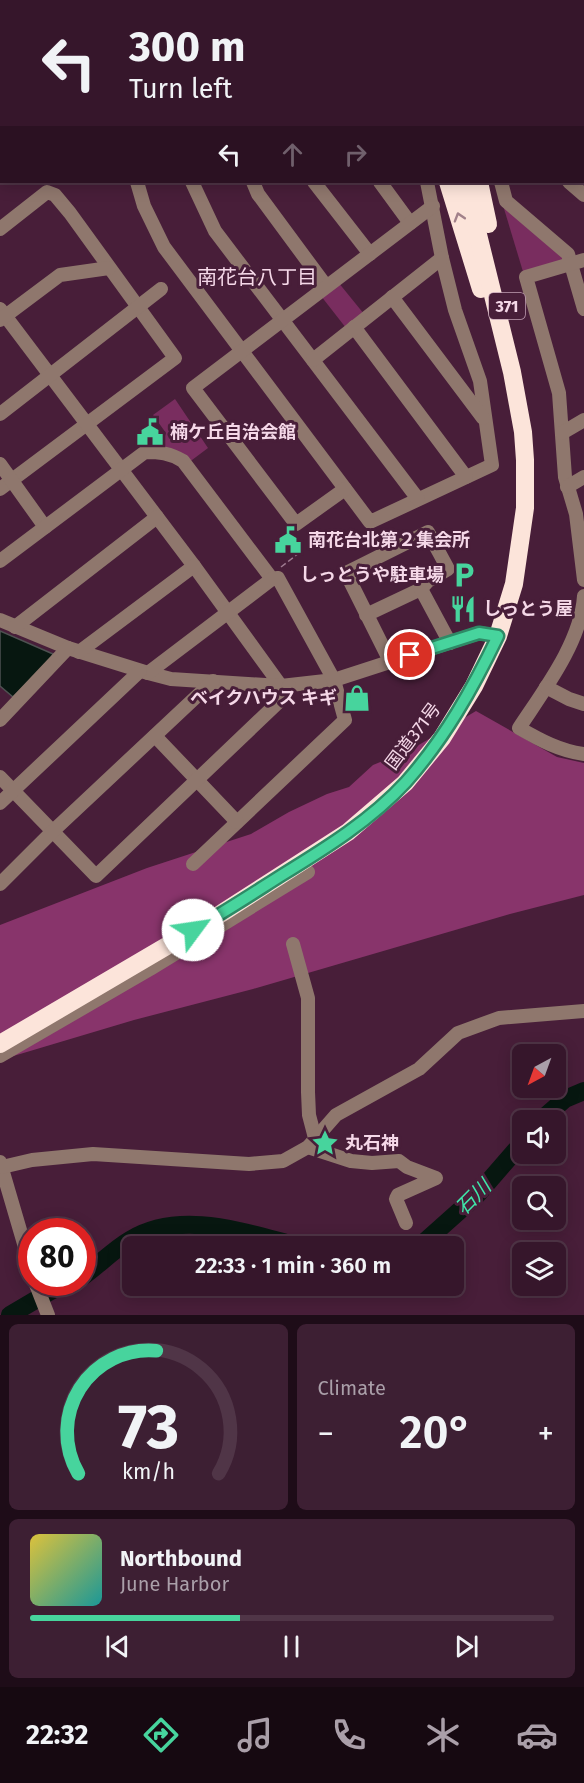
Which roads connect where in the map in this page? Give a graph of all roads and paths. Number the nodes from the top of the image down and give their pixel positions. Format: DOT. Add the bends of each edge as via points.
graph roads {
  1 [pos="137,183"];
  2 [pos="192,183"];
  3 [pos="253,183"];
  4 [pos="315,183"];
  5 [pos="381,183"];
  6 [pos="427,183"];
  7 [pos="448,183"];
  8 [pos="465,183"];
  9 [pos="479,183"];
  10 [pos="501,183"];
  11 [pos="570,183"];
  12 [pos="584,195"];
  13 [pos="433,206"];
  14 [pos="410,222"];
  15 [pos="0,228"];
  16 [pos="370,254"];
  17 [pos="442,258"];
  18 [pos="578,261"];
  19 [pos="110,268"];
  20 [pos="326,286"];
  21 [pos="161,289"];
  22 [pos="392,297"];
  23 [pos="138,305"];
  24 [pos="584,309"];
  25 [pos="2,315"];
  26 [pos="283,321"];
  27 [pos="354,327"];
  28 [pos="241,352"];
  29 [pos="313,360"];
  30 [pos="512,372"];
  31 [pos="50,375"];
  32 [pos="0,414"];
  33 [pos="484,420"];
  34 [pos="584,420"];
  35 [pos="86,423"];
  36 [pos="523,432"];
  37 [pos="562,433"];
  38 [pos="0,464"];
  39 [pos="122,470"];
  40 [pos="466,477"];
  41 [pos="584,477"];
  42 [pos="12,480"];
  43 [pos="567,487"];
  44 [pos="0,489"];
  45 [pos="345,489"];
  46 [pos="418,499"];
  47 [pos="157,518"];
  48 [pos="296,524"];
  49 [pos="45,527"];
  50 [pos="0,561"];
  51 [pos="194,566"];
  52 [pos="272,579"];
  53 [pos="584,580"];
  54 [pos="422,590"];
  55 [pos="584,599"];
  56 [pos="228,614"];
  57 [pos="366,615"];
  58 [pos="0,620"];
  59 [pos="15,627"];
  60 [pos="498,636"];
  61 [pos="450,643"];
  62 [pos="74,650"];
  63 [pos="390,661"];
  64 [pos="144,672"];
  65 [pos="334,680"];
  66 [pos="213,681"];
  67 [pos="285,686"];
  68 [pos="546,687"];
  69 [pos="584,704"];
  70 [pos="0,720"];
  71 [pos="155,736"];
  72 [pos="584,754"];
  73 [pos="0,777"];
  74 [pos="196,779"];
  75 [pos="13,791"];
  76 [pos="0,803"];
  77 [pos="237,822"];
  78 [pos="52,832"];
  79 [pos="193,864"];
  80 [pos="308,872"];
  81 [pos="0,884"];
  82 [pos="293,944"];
  83 [pos="584,1011"];
  84 [pos="0,1044"];
  85 [pos="0,1056"];
  86 [pos="311,1142"];
  87 [pos="1,1164"];
  88 [pos="18,1223"];
  89 [pos="406,1223"];
  90 [pos="40,1296"];
  91 [pos="48,1315"];
  1 -- 28 [label="street" via="153,228 178,276"];
  2 -- 26 [label="street" via="215,231"];
  3 -- 20 [label="street"];
  4 -- 16 [label="street"];
  5 -- 14 [label="street"];
  6 -- 13 [label="street"];
  30 -- 7 [label="highway, 371, one-way" via="489,318"];
  8 -- 30 [label="highway, 国道371号 / 371"];
  9 -- 36 [label="highway, 371" via="517,353 523,391"];
  10 -- 18 [label="street" via="506,201"];
  11 -- 12 [label="street"];
  13 -- 14 [label="street"];
  13 -- 17 [label="street"];
  14 -- 16 [label="street"];
  15 -- 19 [label="street" via="47,192 55,195 70,213"];
  16 -- 20 [label="street"];
  17 -- 22 [label="street"];
  17 -- 33 [label="street" via="480,381"];
  18 -- 24 [label="street"];
  18 -- 37 [label="street" via="526,277 559,393"];
  19 -- 23 [label="street"];
  19 -- 25 [label="street" via="60,275"];
  20 -- 26 [label="street"];
  21 -- 23 [label="street"];
  22 -- 27 [label="street"];
  22 -- 33 [label="street"];
  23 -- 31 [label="street"];
  23 -- 35 [label="street" via="175,358"];
  25 -- 31 [label="street"];
  26 -- 28 [label="street"];
  26 -- 29 [label="street"];
  27 -- 29 [label="street"];
  27 -- 40 [label="street"];
  28 -- 45 [label="street"];
  28 -- 48 [label="street" via="193,388"];
  29 -- 46 [label="street"];
  30 -- 36 [label="highway, 国道371号 / 371"];
  31 -- 32 [label="street"];
  31 -- 35 [label="street"];
  33 -- 40 [label="street" via="492,465"];
  34 -- 37 [label="street"];
  35 -- 39 [label="street"];
  35 -- 42 [label="street"];
  36 -- 60 [label="highway, 国道371号 / 371" via="525,508 514,584"];
  37 -- 43 [label="street"];
  38 -- 42 [label="street"];
  39 -- 47 [label="street"];
  39 -- 49 [label="street"];
  39 -- 52 [label="street" via="145,452 173,455 183,461"];
  40 -- 46 [label="street"];
  41 -- 43 [label="street"];
  42 -- 44 [label="street"];
  42 -- 49 [label="street"];
  43 -- 53 [label="street" via="576,514"];
  45 -- 46 [label="street" via="370,522"];
  45 -- 48 [label="street"];
  47 -- 51 [label="street"];
  47 -- 59 [label="street"];
  48 -- 52 [label="path" via="299,553"];
  49 -- 50 [label="street"];
  51 -- 56 [label="street"];
  51 -- 62 [label="street"];
  52 -- 56 [label="street"];
  52 -- 65 [label="street" via="278,578"];
  54 -- 57 [label="street"];
  54 -- 57 [label="street" via="428,581 448,569 428,532 346,573"];
  54 -- 61 [label="street"];
  55 -- 68 [label="street" via="580,622"];
  56 -- 64 [label="street"];
  56 -- 67 [label="street"];
  57 -- 63 [label="street"];
  58 -- 59 [label="street"];
  59 -- 62 [label="street"];
  60 -- 61 [label="street" via="479,633"];
  60 -- 84 [label="highway, 国道371号 / 371" via="474,686 442,738 405,783 368,816 332,844 211,920"];
  61 -- 63 [label="street"];
  62 -- 64 [label="street"];
  62 -- 70 [label="street"];
  63 -- 65 [label="street"];
  64 -- 66 [label="street" via="171,679"];
  64 -- 75 [label="street"];
  65 -- 67 [label="street"];
  65 -- 77 [label="street" via="345,720"];
  66 -- 67 [label="street"];
  66 -- 71 [label="street"];
  67 -- 74 [label="street" via="287,694"];
  68 -- 69 [label="street"];
  68 -- 72 [label="street" via="519,728 555,747"];
  71 -- 74 [label="street"];
  71 -- 78 [label="street"];
  73 -- 75 [label="street"];
  74 -- 77 [label="street"];
  74 -- 78 [label="street" via="96,876"];
  75 -- 76 [label="street"];
  75 -- 78 [label="street"];
  77 -- 79 [label="street"];
  78 -- 81 [label="street"];
  80 -- 85 [label="street"];
  82 -- 86 [label="street" via="308,998"];
  83 -- 86 [label="street" via="499,1018 458,1033 419,1069 336,1115"];
  86 -- 87 [label="street" via="283,1161 268,1164 93,1154"];
  86 -- 89 [label="street" via="351,1161 399,1161 436,1179 398,1195"];
  87 -- 88 [label="street"];
  90 -- 91 [label="street"];
}
